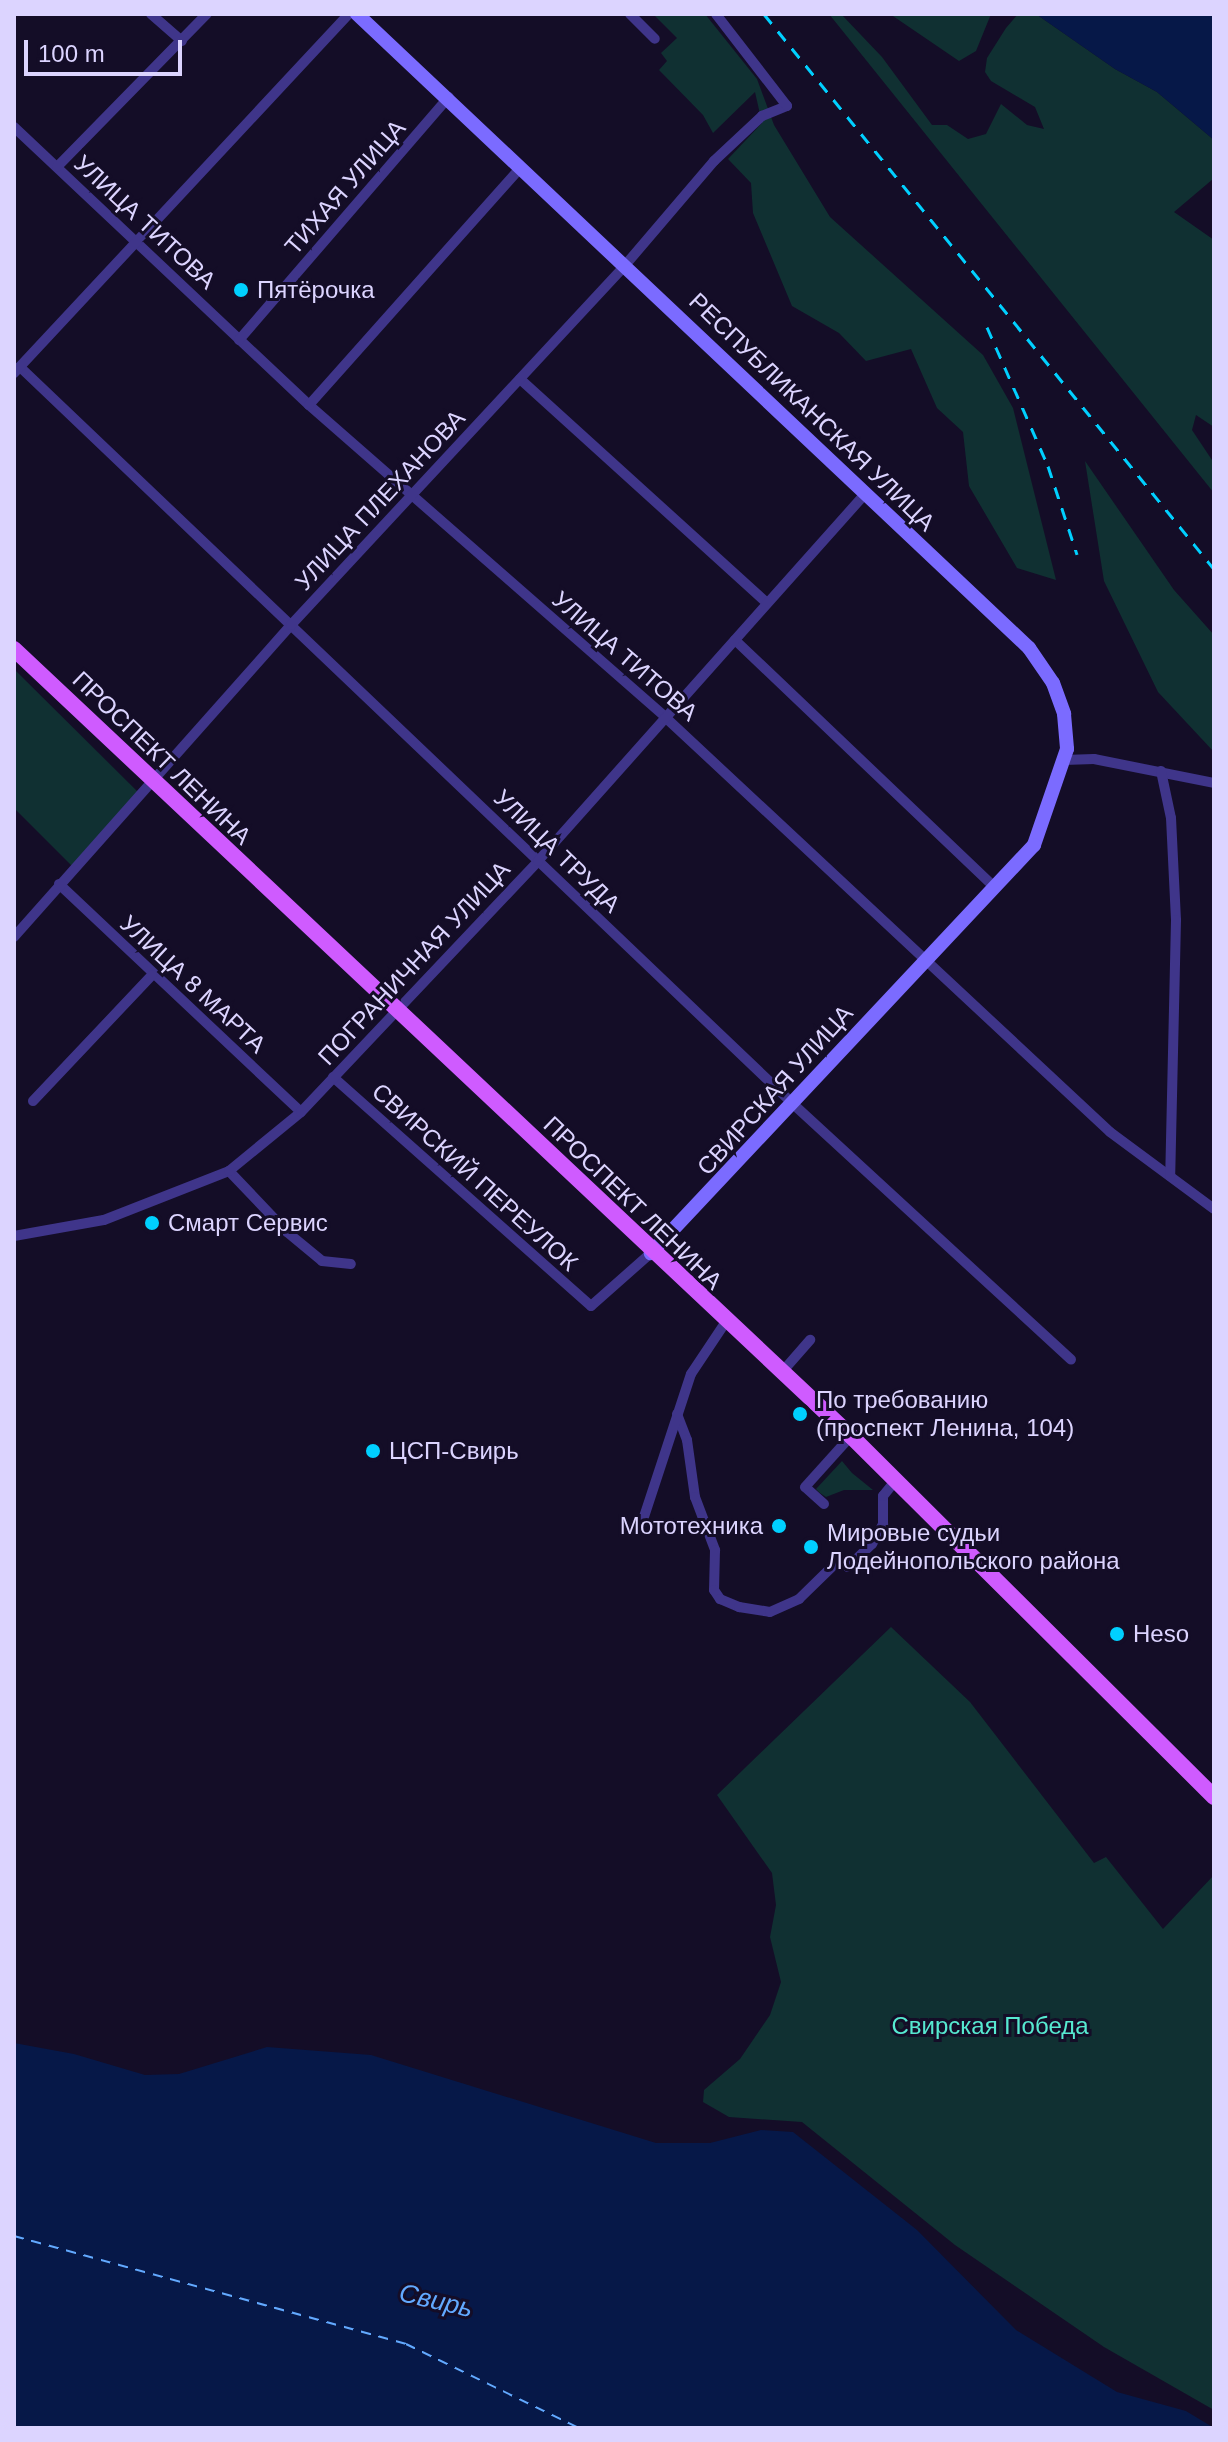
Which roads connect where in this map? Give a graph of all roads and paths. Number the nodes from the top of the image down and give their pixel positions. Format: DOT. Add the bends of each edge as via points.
graph roads {
  1 [pos="151,14"];
  2 [pos="207,14"];
  3 [pos="349,14"];
  4 [pos="357,14"];
  5 [pos="630,14"];
  6 [pos="716,14"];
  7 [pos="655,39"];
  8 [pos="182,41"];
  9 [pos="449,97"];
  10 [pos="14,127"];
  11 [pos="57,167"];
  12 [pos="520,168"];
  13 [pos="138,242"];
  14 [pos="627,263"];
  15 [pos="239,340"];
  16 [pos="17,370"];
  17 [pos="520,379"];
  18 [pos="309,405"];
  19 [pos="410,495"];
  20 [pos="864,495"];
  21 [pos="767,603"];
  22 [pos="291,625"];
  23 [pos="735,640"];
  24 [pos="14,649"];
  25 [pos="665,717"];
  26 [pos="1064,760"];
  27 [pos="1161,771"];
  28 [pos="151,782"];
  29 [pos="1214,783"];
  30 [pos="538,861"];
  31 [pos="59,884"];
  32 [pos="990,892"];
  33 [pos="14,937"];
  34 [pos="925,958"];
  35 [pos="152,975"];
  36 [pos="394,1010"];
  37 [pos="333,1077"];
  38 [pos="33,1101"];
  39 [pos="792,1103"];
  40 [pos="301,1112"];
  41 [pos="229,1171"];
  42 [pos="1170,1176"];
  43 [pos="1214,1209"];
  44 [pos="14,1236"];
  45 [pos="651,1253"];
  46 [pos="351,1264"];
  47 [pos="591,1306"];
  48 [pos="725,1323"];
  49 [pos="810,1340"];
  50 [pos="1071,1360"];
  51 [pos="782,1372"];
  52 [pos="677,1414"];
  53 [pos="851,1436"];
  54 [pos="896,1480"];
  55 [pos="824,1504"];
  56 [pos="640,1529"];
  57 [pos="1214,1797"];
  1 -- 8 [label="street"];
  2 -- 8 [label="street"];
  3 -- 13 [label="street"];
  4 -- 9 [label="street, РЕСПУБЛИКАНСКАЯ УЛИЦА"];
  5 -- 7 [label="street"];
  6 -- 14 [label="street, УЛИЦА ПЛЕХАНОВА" via="787,106 762,116 714,161"];
  8 -- 11 [label="street"];
  9 -- 12 [label="street, РЕСПУБЛИКАНСКАЯ УЛИЦА"];
  9 -- 15 [label="street, ТИХАЯ УЛИЦА"];
  10 -- 11 [label="street, УЛИЦА ТИТОВА"];
  11 -- 13 [label="street, УЛИЦА ТИТОВА"];
  12 -- 14 [label="street, РЕСПУБЛИКАНСКАЯ УЛИЦА"];
  12 -- 18 [label="street"];
  13 -- 15 [label="street, УЛИЦА ТИТОВА"];
  13 -- 16 [label="street"];
  14 -- 17 [label="street, УЛИЦА ПЛЕХАНОВА"];
  14 -- 20 [label="street, РЕСПУБЛИКАНСКАЯ УЛИЦА"];
  15 -- 18 [label="street, УЛИЦА ТИТОВА"];
  16 -- 22 [label="street, УЛИЦА ТРУДА"];
  17 -- 19 [label="street, УЛИЦА ПЛЕХАНОВА"];
  17 -- 21 [label="street"];
  18 -- 19 [label="street, УЛИЦА ТИТОВА"];
  19 -- 22 [label="street, УЛИЦА ПЛЕХАНОВА"];
  19 -- 25 [label="street, УЛИЦА ТИТОВА"];
  20 -- 21 [label="street, ПОГРАНИЧНАЯ УЛИЦА"];
  20 -- 26 [label="street, РЕСПУБЛИКАНСКАЯ УЛИЦА" via="1029,648 1053,683 1064,714"];
  21 -- 23 [label="street, ПОГРАНИЧНАЯ УЛИЦА"];
  22 -- 28 [label="street, УЛИЦА ПЛЕХАНОВА"];
  22 -- 30 [label="street, УЛИЦА ТРУДА"];
  23 -- 25 [label="street, ПОГРАНИЧНАЯ УЛИЦА"];
  23 -- 32 [label="street"];
  24 -- 28 [label="main road, ПРОСПЕКТ ЛЕНИНА"];
  25 -- 30 [label="street, ПОГРАНИЧНАЯ УЛИЦА"];
  25 -- 34 [label="street, УЛИЦА ТИТОВА"];
  26 -- 27 [label="street" via="1094,759"];
  26 -- 32 [label="street, РЕСПУБЛИКАНСКАЯ УЛИЦА" via="1034,845"];
  27 -- 29 [label="street"];
  27 -- 42 [label="street" via="1171,818 1176,920"];
  28 -- 31 [label="street, УЛИЦА ПЛЕХАНОВА"];
  28 -- 36 [label="main road, ПРОСПЕКТ ЛЕНИНА"];
  30 -- 36 [label="street, ПОГРАНИЧНАЯ УЛИЦА"];
  30 -- 39 [label="street, УЛИЦА ТРУДА"];
  31 -- 33 [label="street, УЛИЦА ПЛЕХАНОВА"];
  31 -- 35 [label="street, УЛИЦА 8 МАРТА"];
  32 -- 34 [label="street, СВИРСКАЯ УЛИЦА"];
  34 -- 39 [label="street, СВИРСКАЯ УЛИЦА"];
  34 -- 42 [label="street, УЛИЦА ТИТОВА" via="1110,1132"];
  35 -- 38 [label="street"];
  35 -- 40 [label="street, УЛИЦА 8 МАРТА"];
  36 -- 37 [label="street, ПОГРАНИЧНАЯ УЛИЦА"];
  36 -- 45 [label="main road, ПРОСПЕКТ ЛЕНИНА"];
  37 -- 40 [label="street, ПОГРАНИЧНАЯ УЛИЦА"];
  37 -- 47 [label="street, СВИРСКИЙ ПЕРЕУЛОК"];
  39 -- 45 [label="street, СВИРСКАЯ УЛИЦА"];
  39 -- 50 [label="street, УЛИЦА ТРУДА"];
  40 -- 41 [label="street, ПОГРАНИЧНАЯ УЛИЦА"];
  41 -- 44 [label="street, ПОГРАНИЧНАЯ УЛИЦА" via="104,1220"];
  41 -- 46 [label="street" via="322,1261"];
  42 -- 43 [label="street, УЛИЦА ТИТОВА"];
  45 -- 47 [label="street, СВИРСКАЯ УЛИЦА"];
  45 -- 48 [label="main road, ПРОСПЕКТ ЛЕНИНА"];
  48 -- 51 [label="main road, ПРОСПЕКТ ЛЕНИНА"];
  48 -- 52 [label="street" via="691,1374"];
  49 -- 51 [label="street"];
  51 -- 53 [label="main road, ПРОСПЕКТ ЛЕНИНА"];
  52 -- 54 [label="street" via="687,1440 695,1497 715,1550 714,1590 720,1599 739,1607 770,1612 799,1599 839,1560 848,1567 872,1544 883,1524 883,1496"];
  52 -- 56 [label="street"];
  53 -- 54 [label="main road, ПРОСПЕКТ ЛЕНИНА"];
  53 -- 55 [label="street" via="805,1487"];
  54 -- 57 [label="main road, ПРОСПЕКТ ЛЕНИНА"];
}
